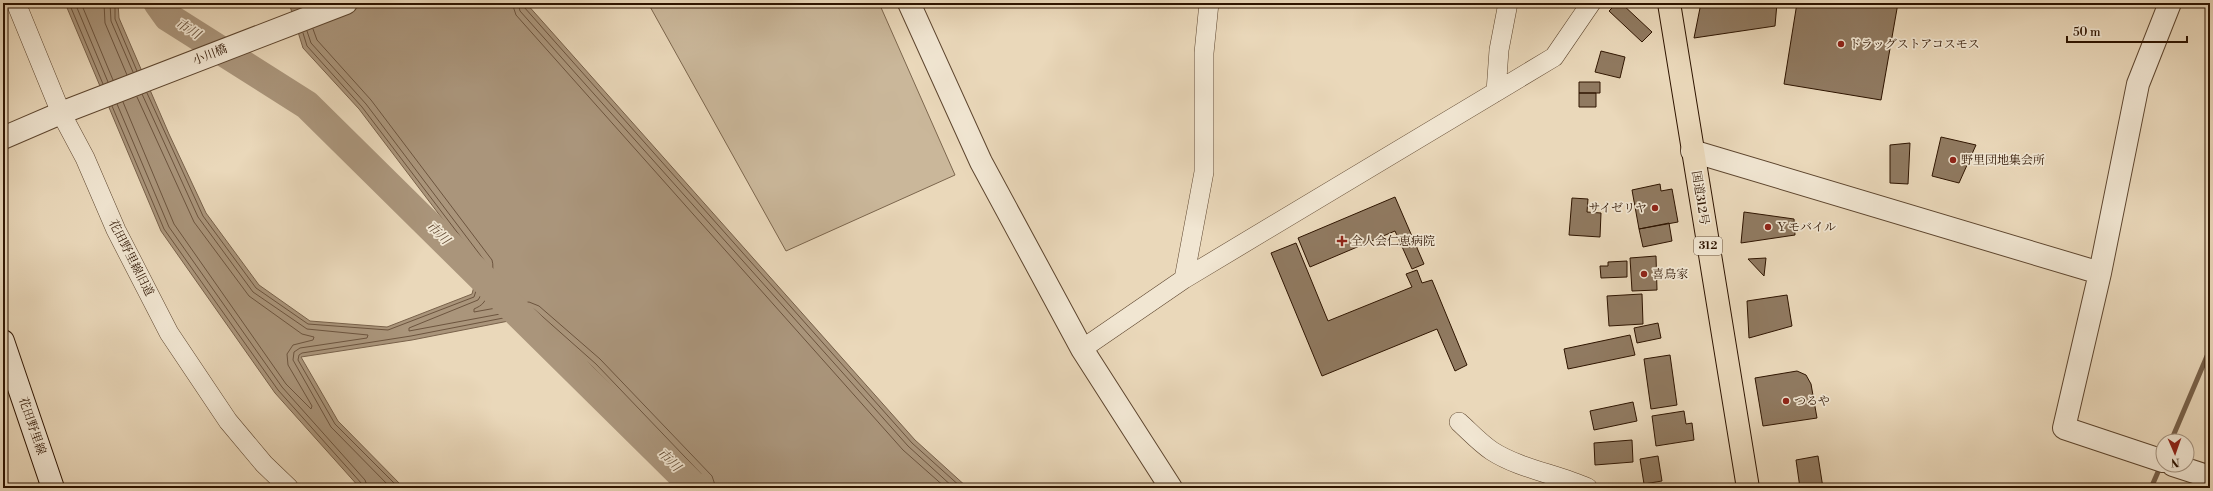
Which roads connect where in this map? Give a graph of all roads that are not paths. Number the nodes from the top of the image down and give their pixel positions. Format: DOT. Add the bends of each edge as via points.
graph roads {
  1 [pos="16,3"];
  2 [pos="346,3"];
  3 [pos="909,3"];
  4 [pos="1209,3"];
  5 [pos="1508,3"];
  6 [pos="1591,3"];
  7 [pos="1669,3"];
  8 [pos="2170,3"];
  9 [pos="1496,92"];
  10 [pos="68,110"];
  11 [pos="3,138"];
  12 [pos="1692,151"];
  13 [pos="2100,273"];
  14 [pos="1184,279"];
  15 [pos="3,341"];
  16 [pos="1082,349"];
  17 [pos="1459,422"];
  18 [pos="2155,459"];
  19 [pos="2195,472"];
  20 [pos="2210,477"];
  21 [pos="53,488"];
  22 [pos="289,488"];
  23 [pos="1171,488"];
  24 [pos="1588,488"];
  25 [pos="1748,488"];
  1 -- 10 [label="street, 花田野里線旧道"];
  2 -- 10 [label="street, 小川橋"];
  3 -- 16 [label="street" via="981,162"];
  4 -- 14 [label="street" via="1204,53 1204,172"];
  5 -- 9 [label="street" via="1499,50"];
  6 -- 9 [label="street" via="1554,57"];
  7 -- 12 [label="highway, 国道312号 / 312"];
  8 -- 13 [label="street" via="2138,84"];
  9 -- 14 [label="street"];
  10 -- 11 [label="street, 小川橋"];
  10 -- 22 [label="street, 花田野里線旧道" via="85,158 116,230 169,333 228,421 264,464"];
  12 -- 13 [label="street"];
  12 -- 25 [label="highway, 国道312号 / 312"];
  13 -- 18 [label="street" via="2064,428"];
  14 -- 16 [label="street"];
  15 -- 21 [label="street, 花田野里線"];
  16 -- 23 [label="street"];
  17 -- 24 [label="street" via="1492,451"];
  19 -- 20 [label="street"];
}
